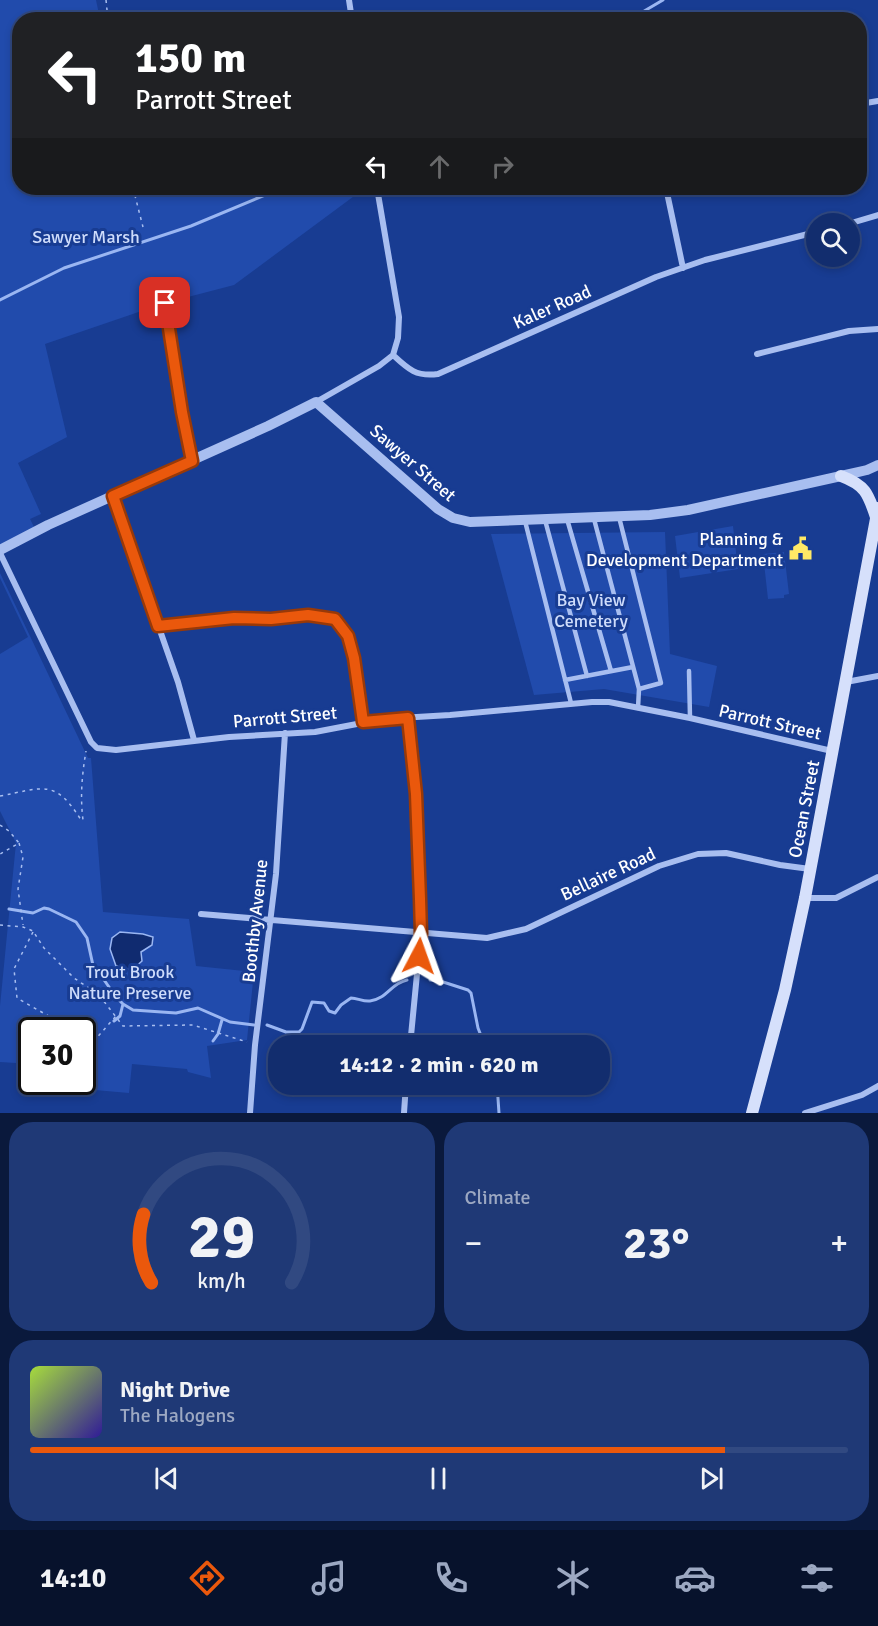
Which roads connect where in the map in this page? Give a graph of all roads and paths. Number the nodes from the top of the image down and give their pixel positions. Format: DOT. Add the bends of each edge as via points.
graph roads {
  1 [pos="135,195"];
  2 [pos="378,195"];
  3 [pos="667,195"];
  4 [pos="878,215"];
  5 [pos="860,220"];
  6 [pos="143,227"];
  7 [pos="806,235"];
  8 [pos="683,268"];
  9 [pos="165,303"];
  10 [pos="878,329"];
  11 [pos="757,354"];
  12 [pos="393,355"];
  13 [pos="316,402"];
  14 [pos="192,461"];
  15 [pos="878,465"];
  16 [pos="841,476"];
  17 [pos="113,496"];
  18 [pos="877,512"];
  19 [pos="619,518"];
  20 [pos="567,519"];
  21 [pos="594,519"];
  22 [pos="545,520"];
  23 [pos="525,521"];
  24 [pos="875,537"];
  25 [pos="0,551"];
  26 [pos="158,626"];
  27 [pos="633,667"];
  28 [pos="611,671"];
  29 [pos="689,671"];
  30 [pos="587,676"];
  31 [pos="878,676"];
  32 [pos="565,680"];
  33 [pos="845,682"];
  34 [pos="639,689"];
  35 [pos="571,703"];
  36 [pos="638,708"];
  37 [pos="408,718"];
  38 [pos="690,718"];
  39 [pos="363,722"];
  40 [pos="285,733"];
  41 [pos="194,740"];
  42 [pos="91,742"];
  43 [pos="833,752"];
  44 [pos="0,796"];
  45 [pos="0,825"];
  46 [pos="19,843"];
  47 [pos="0,854"];
  48 [pos="810,869"];
  49 [pos="878,877"];
  50 [pos="805,898"];
  51 [pos="201,914"];
  52 [pos="271,919"];
  53 [pos="0,925"];
  54 [pos="23,927"];
  55 [pos="33,931"];
  56 [pos="421,933"];
  57 [pos="117,1016"];
  58 [pos="50,1017"];
  59 [pos="411,1035"];
  60 [pos="96,1039"];
  61 [pos="255,1045"];
  62 [pos="878,1086"];
  63 [pos="405,1095"];
  64 [pos="250,1113"];
  65 [pos="404,1113"];
  66 [pos="752,1113"];
  67 [pos="805,1113"];
  1 -- 6 [label="path"];
  2 -- 12 [label="street" via="399,317"];
  3 -- 8 [label="street"];
  4 -- 5 [label="street"];
  7 -- 8 [label="street, Kaler Road"];
  8 -- 12 [label="street, Kaler Road" via="438,374 424,376 414,372"];
  9 -- 14 [label="street"];
  10 -- 11 [label="street" via="849,331"];
  12 -- 13 [label="street"];
  13 -- 14 [label="street"];
  13 -- 23 [label="street, Sawyer Street" via="445,514 470,522"];
  14 -- 17 [label="street"];
  15 -- 16 [label="street, Sawyer Street"];
  16 -- 18 [label="main road" via="864,489"];
  16 -- 19 [label="street, Sawyer Street" via="688,510"];
  17 -- 25 [label="street"];
  17 -- 26 [label="street"];
  18 -- 24 [label="main road, Ocean Street"];
  19 -- 21 [label="street, Sawyer Street"];
  19 -- 34 [label="lane" via="661,683"];
  20 -- 21 [label="street, Sawyer Street"];
  20 -- 22 [label="street, Sawyer Street"];
  20 -- 28 [label="lane"];
  21 -- 27 [label="lane"];
  22 -- 23 [label="street, Sawyer Street"];
  22 -- 30 [label="lane"];
  23 -- 32 [label="lane"];
  24 -- 33 [label="main road, Ocean Street"];
  25 -- 42 [label="street"];
  26 -- 39 [label="street" via="308,615 335,619 348,636 354,658"];
  26 -- 41 [label="street"];
  27 -- 28 [label="lane"];
  27 -- 34 [label="lane"];
  28 -- 30 [label="lane"];
  29 -- 38 [label="lane"];
  30 -- 32 [label="lane"];
  31 -- 33 [label="street"];
  32 -- 35 [label="lane"];
  33 -- 43 [label="main road, Ocean Street"];
  34 -- 36 [label="lane"];
  35 -- 36 [label="street, Parrott Street" via="609,702"];
  35 -- 37 [label="street, Parrott Street"];
  36 -- 38 [label="street, Parrott Street"];
  37 -- 39 [label="street, Parrott Street"];
  37 -- 56 [label="street" via="416,794"];
  38 -- 43 [label="street, Parrott Street"];
  39 -- 40 [label="street, Parrott Street" via="315,732"];
  40 -- 41 [label="street, Parrott Street"];
  40 -- 52 [label="street, Boothby Avenue"];
  41 -- 42 [label="street, Parrott Street" via="116,750 98,748"];
  42 -- 44 [label="path" via="81,782 83,820 52,789"];
  43 -- 48 [label="main road, Ocean Street"];
  45 -- 46 [label="path"];
  46 -- 47 [label="path"];
  46 -- 54 [label="path" via="23,857 19,873"];
  48 -- 50 [label="main road, Ocean Street"];
  48 -- 56 [label="street, Bellaire Road" via="726,853 698,854 659,866 526,929 487,938"];
  49 -- 50 [label="street" via="836,898"];
  50 -- 66 [label="main road, Ocean Street"];
  51 -- 52 [label="street, Bellaire Road"];
  52 -- 56 [label="street, Bellaire Road"];
  52 -- 61 [label="street, Boothby Avenue"];
  53 -- 54 [label="path"];
  54 -- 55 [label="path"];
  55 -- 57 [label="path" via="44,948 74,978 99,995"];
  55 -- 58 [label="path" via="14,969 17,998"];
  56 -- 59 [label="street"];
  57 -- 60 [label="path"];
  57 -- 61 [label="path" via="127,1027 193,1024"];
  61 -- 64 [label="street, Boothby Avenue"];
  62 -- 67 [label="street"];
  63 -- 65 [label="street"];
}
